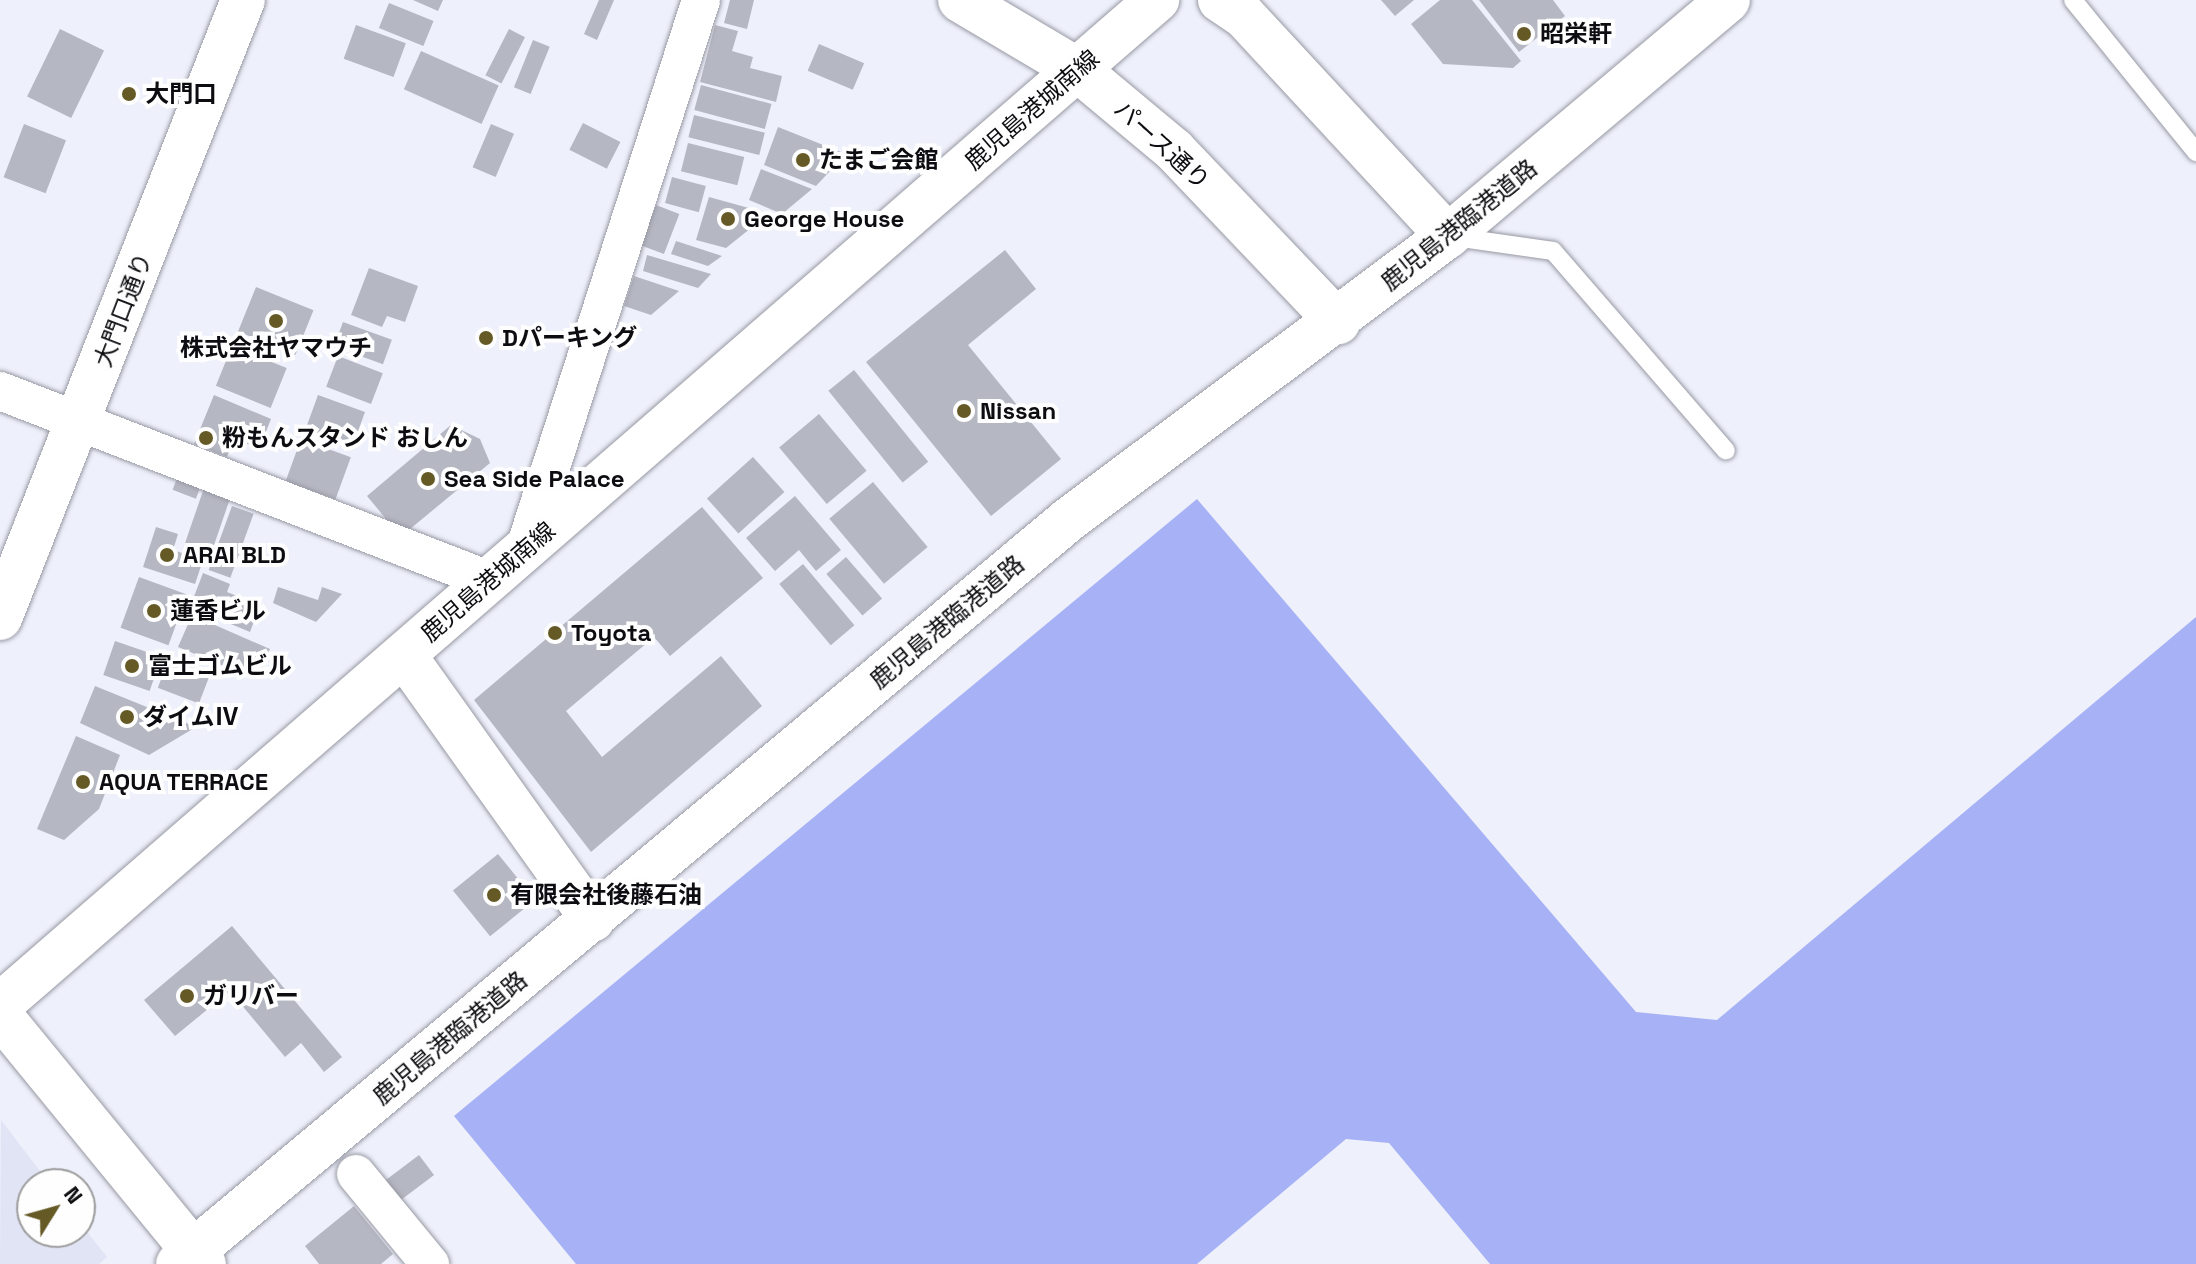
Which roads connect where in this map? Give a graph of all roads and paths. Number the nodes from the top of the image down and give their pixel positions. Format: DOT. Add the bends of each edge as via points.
graph roads {
  1 [pos="243,0"];
  2 [pos="701,0"];
  3 [pos="960,0"];
  4 [pos="1157,0"];
  5 [pos="1220,0"];
  6 [pos="1728,0"];
  7 [pos="2073,0"];
  8 [pos="1078,70"];
  9 [pos="2196,152"];
  10 [pos="1448,236"];
  11 [pos="1338,322"];
  12 [pos="0,391"];
  13 [pos="79,423"];
  14 [pos="1726,451"];
  15 [pos="524,551"];
  16 [pos="491,581"];
  17 [pos="0,618"];
  18 [pos="404,655"];
  19 [pos="593,920"];
  20 [pos="0,1005"];
  21 [pos="0,1015"];
  22 [pos="356,1174"];
  23 [pos="192,1260"];
  24 [pos="430,1264"];
  1 -- 13 [label="street, 大門口通り"];
  2 -- 15 [label="street"];
  3 -- 8 [label="street, パース通り"];
  4 -- 8 [label="street, 鹿児島港城南線"];
  5 -- 10 [label="street" via="1244,16"];
  6 -- 10 [label="street, 鹿児島港臨港道路"];
  7 -- 9 [label="lane"];
  8 -- 11 [label="street, パース通り" via="1174,150"];
  8 -- 15 [label="street, 鹿児島港城南線"];
  10 -- 11 [label="street, 鹿児島港臨港道路"];
  10 -- 14 [label="lane" via="1553,251"];
  11 -- 19 [label="street, 鹿児島港臨港道路" via="1068,520"];
  12 -- 13 [label="street"];
  13 -- 16 [label="street"];
  13 -- 17 [label="street, 大門口通り"];
  15 -- 16 [label="street, 鹿児島港城南線"];
  16 -- 18 [label="street, 鹿児島港城南線"];
  18 -- 19 [label="street"];
  18 -- 20 [label="street, 鹿児島港城南線"];
  19 -- 23 [label="street, 鹿児島港臨港道路"];
  21 -- 23 [label="street"];
  22 -- 24 [label="street"];
}
